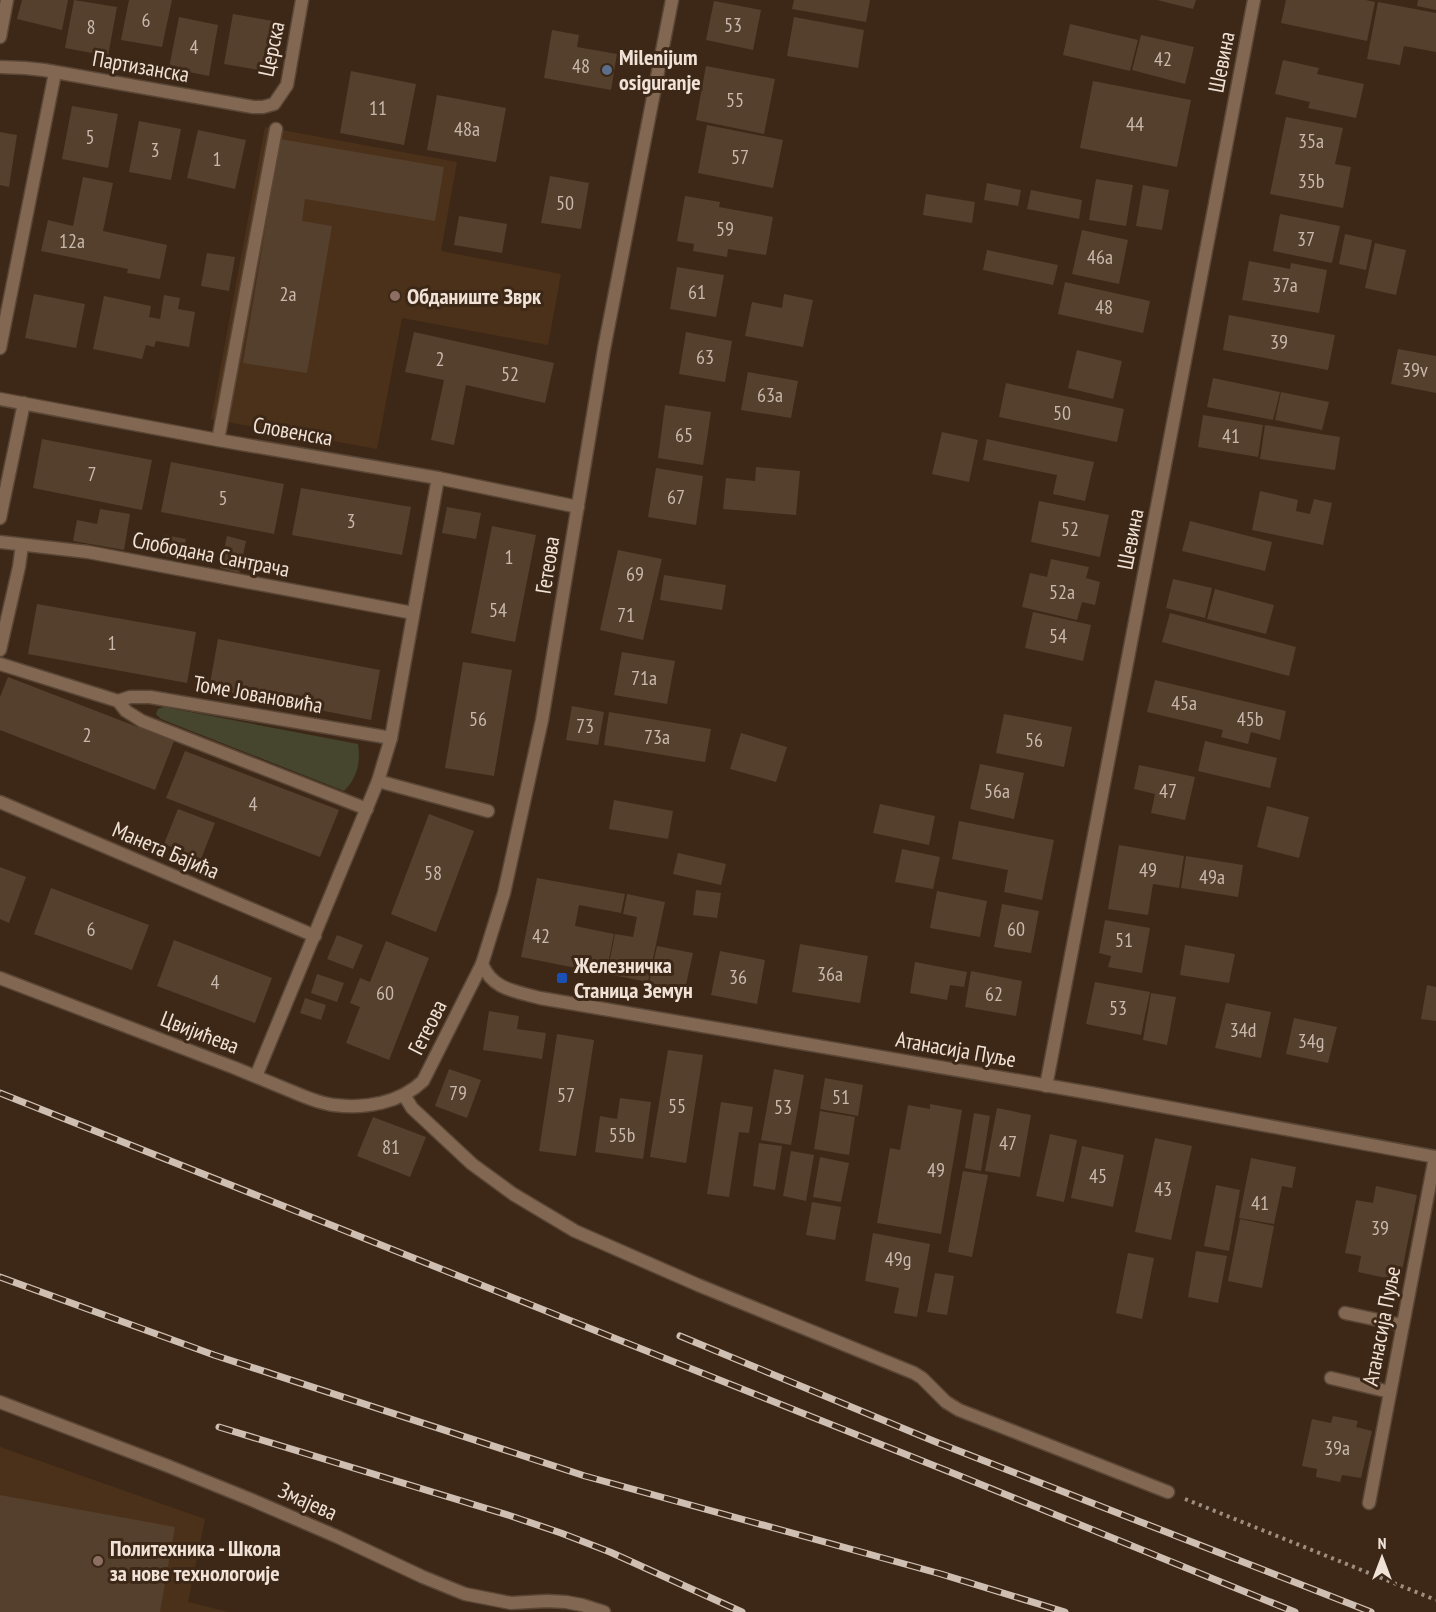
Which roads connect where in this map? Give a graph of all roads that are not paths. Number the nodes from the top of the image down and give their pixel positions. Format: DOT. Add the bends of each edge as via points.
graph roads {
  1 [pos="7,0"];
  2 [pos="302,0"];
  3 [pos="672,0"];
  4 [pos="1254,0"];
  5 [pos="0,37"];
  6 [pos="0,68"];
  7 [pos="55,73"];
  8 [pos="274,104"];
  9 [pos="276,129"];
  10 [pos="0,348"];
  11 [pos="0,399"];
  12 [pos="24,403"];
  13 [pos="218,440"];
  14 [pos="438,478"];
  15 [pos="578,507"];
  16 [pos="0,518"];
  17 [pos="0,542"];
  18 [pos="22,545"];
  19 [pos="413,613"];
  20 [pos="0,650"];
  21 [pos="0,664"];
  22 [pos="118,701"];
  23 [pos="391,738"];
  24 [pos="378,781"];
  25 [pos="0,802"];
  26 [pos="367,809"];
  27 [pos="488,811"];
  28 [pos="315,936"];
  29 [pos="482,964"];
  30 [pos="0,978"];
  31 [pos="256,1076"];
  32 [pos="1046,1086"];
  33 [pos="404,1095"];
  34 [pos="388,1102"];
  35 [pos="1435,1157"];
  36 [pos="1345,1313"];
  37 [pos="1402,1325"];
  38 [pos="1331,1378"];
  39 [pos="1390,1392"];
  40 [pos="0,1402"];
  41 [pos="1168,1492"];
  42 [pos="1369,1503"];
  43 [pos="604,1612"];
  1 -- 5 [label="street"];
  2 -- 8 [label="street, Церска" via="287,85"];
  3 -- 15 [label="street, Гетеова" via="604,350"];
  4 -- 32 [label="street, Шевина"];
  6 -- 7 [label="street, Партизанска"];
  7 -- 8 [label="street, Партизанска" via="252,107"];
  7 -- 10 [label="street"];
  9 -- 13 [label="street"];
  11 -- 12 [label="street, Словенска"];
  12 -- 13 [label="street, Словенска"];
  12 -- 16 [label="street"];
  13 -- 14 [label="street, Словенска"];
  14 -- 15 [label="street, Словенска"];
  14 -- 19 [label="street"];
  15 -- 29 [label="street, Гетеова" via="526,797 504,893"];
  17 -- 18 [label="street, Слободана Сантрача"];
  18 -- 19 [label="street, Слободана Сантрача" via="88,552"];
  18 -- 20 [label="street"];
  19 -- 23 [label="street"];
  21 -- 22 [label="street, Томе Јовановића"];
  22 -- 23 [label="street, Томе Јовановића" via="150,697"];
  22 -- 26 [label="street, Томе Јовановића" via="142,721"];
  23 -- 24 [label="street"];
  24 -- 26 [label="street"];
  24 -- 27 [label="street"];
  25 -- 28 [label="street, Манета Бајића"];
  26 -- 28 [label="street"];
  28 -- 31 [label="street"];
  29 -- 32 [label="street, Атанасија Пуље" via="495,984 540,998"];
  29 -- 33 [label="street, Гетеова" via="428,1073"];
  30 -- 31 [label="street, Цвијићева"];
  31 -- 34 [label="street, Цвијићева" via="332,1105"];
  32 -- 35 [label="street, Атанасија Пуље"];
  33 -- 34 [label="street, Гетеова"];
  33 -- 41 [label="street" via="412,1108 472,1164 575,1231 914,1373 959,1410"];
  35 -- 37 [label="street, Атанасија Пуље"];
  36 -- 37 [label="street"];
  37 -- 39 [label="street, Атанасија Пуље"];
  38 -- 39 [label="street"];
  39 -- 42 [label="street, Атанасија Пуље"];
  40 -- 43 [label="street, Змајева" via="252,1500 465,1594 511,1603 566,1602"];
}
